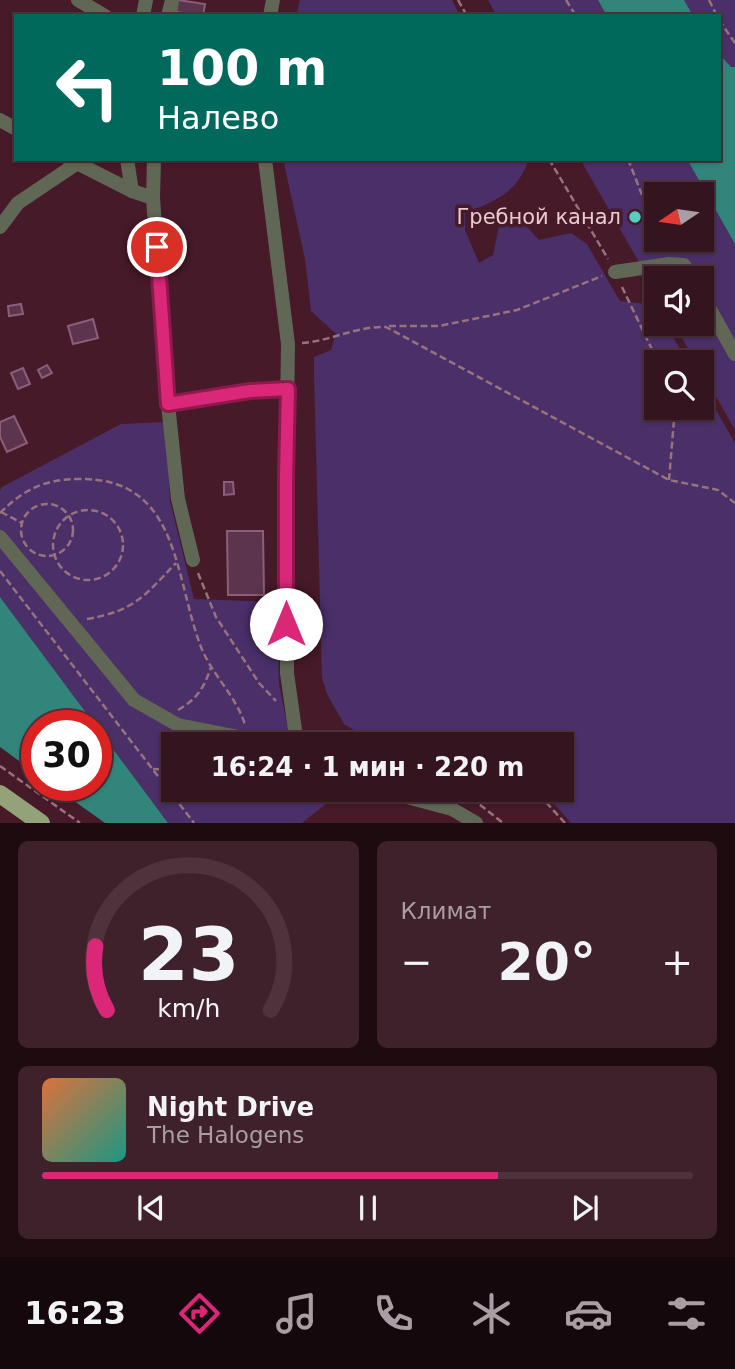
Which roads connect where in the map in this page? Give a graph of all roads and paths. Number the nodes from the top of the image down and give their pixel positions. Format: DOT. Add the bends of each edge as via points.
graph roads {
  1 [pos="78,0"];
  2 [pos="102,14"];
  3 [pos="721,23"];
  4 [pos="735,43"];
  5 [pos="127,161"];
  6 [pos="154,161"];
  7 [pos="265,161"];
  8 [pos="629,161"];
  9 [pos="72,162"];
  10 [pos="132,191"];
  11 [pos="153,198"];
  12 [pos="644,200"];
  13 [pos="0,227"];
  14 [pos="656,266"];
  15 [pos="685,266"];
  16 [pos="644,268"];
  17 [pos="615,272"];
  18 [pos="714,316"];
  19 [pos="386,327"];
  20 [pos="288,344"];
  21 [pos="735,354"];
  22 [pos="288,389"];
  23 [pos="168,404"];
  24 [pos="674,420"];
  25 [pos="669,480"];
  26 [pos="735,503"];
  27 [pos="1,513"];
  28 [pos="69,515"];
  29 [pos="22,523"];
  30 [pos="0,537"];
  31 [pos="55,555"];
  32 [pos="193,560"];
  33 [pos="176,563"];
  34 [pos="0,571"];
  35 [pos="67,619"];
  36 [pos="212,667"];
  37 [pos="155,714"];
  38 [pos="293,719"];
  39 [pos="209,732"];
  40 [pos="247,732"];
  41 [pos="295,732"];
  42 [pos="0,766"];
  43 [pos="153,769"];
  44 [pos="161,769"];
  45 [pos="0,794"];
  46 [pos="426,802"];
  47 [pos="546,802"];
  48 [pos="41,823"];
  49 [pos="80,823"];
  50 [pos="194,823"];
  51 [pos="477,823"];
  52 [pos="565,823"];
  1 -- 2 [label="street"];
  3 -- 4 [label="path"];
  5 -- 10 [label="street"];
  6 -- 11 [label="street"];
  7 -- 20 [label="street"];
  8 -- 12 [label="path"];
  9 -- 10 [label="street"];
  9 -- 13 [label="street" via="18,203"];
  10 -- 11 [label="street"];
  11 -- 23 [label="street"];
  14 -- 15 [label="street"];
  16 -- 17 [label="street"];
  17 -- 19 [label="path" via="517,310 439,326"];
  18 -- 21 [label="street"];
  19 -- 20 [label="path" via="367,326 316,342"];
  19 -- 25 [label="path"];
  20 -- 22 [label="street"];
  22 -- 23 [label="street"];
  22 -- 38 [label="street" via="287,673"];
  23 -- 32 [label="street" via="178,499"];
  24 -- 25 [label="path"];
  25 -- 26 [label="path" via="718,490"];
  27 -- 29 [label="path"];
  27 -- 33 [label="path" via="32,487 64,479 89,478 124,487 156,513 168,532"];
  28 -- 29 [label="path" via="60,506 40,504"];
  28 -- 31 [label="path" via="55,532"];
  28 -- 31 [label="path" via="72,539"];
  28 -- 31 [label="path" via="94,510 110,518 122,540 120,557 103,576 87,579 70,575"];
  29 -- 31 [label="path" via="22,537 29,549"];
  30 -- 35 [label="street"];
  32 -- 38 [label="path" via="216,617 259,683"];
  33 -- 35 [label="path" via="131,606 88,619"];
  33 -- 36 [label="path" via="201,647"];
  34 -- 43 [label="path"];
  35 -- 37 [label="street" via="134,700"];
  36 -- 37 [label="path" via="195,700 179,710"];
  36 -- 40 [label="path" via="242,713"];
  37 -- 39 [label="street"];
  38 -- 41 [label="street"];
  42 -- 49 [label="path"];
  43 -- 44 [label="path"];
  43 -- 50 [label="path"];
  45 -- 48 [label="main road"];
  46 -- 51 [label="street"];
  47 -- 52 [label="path"];
}
